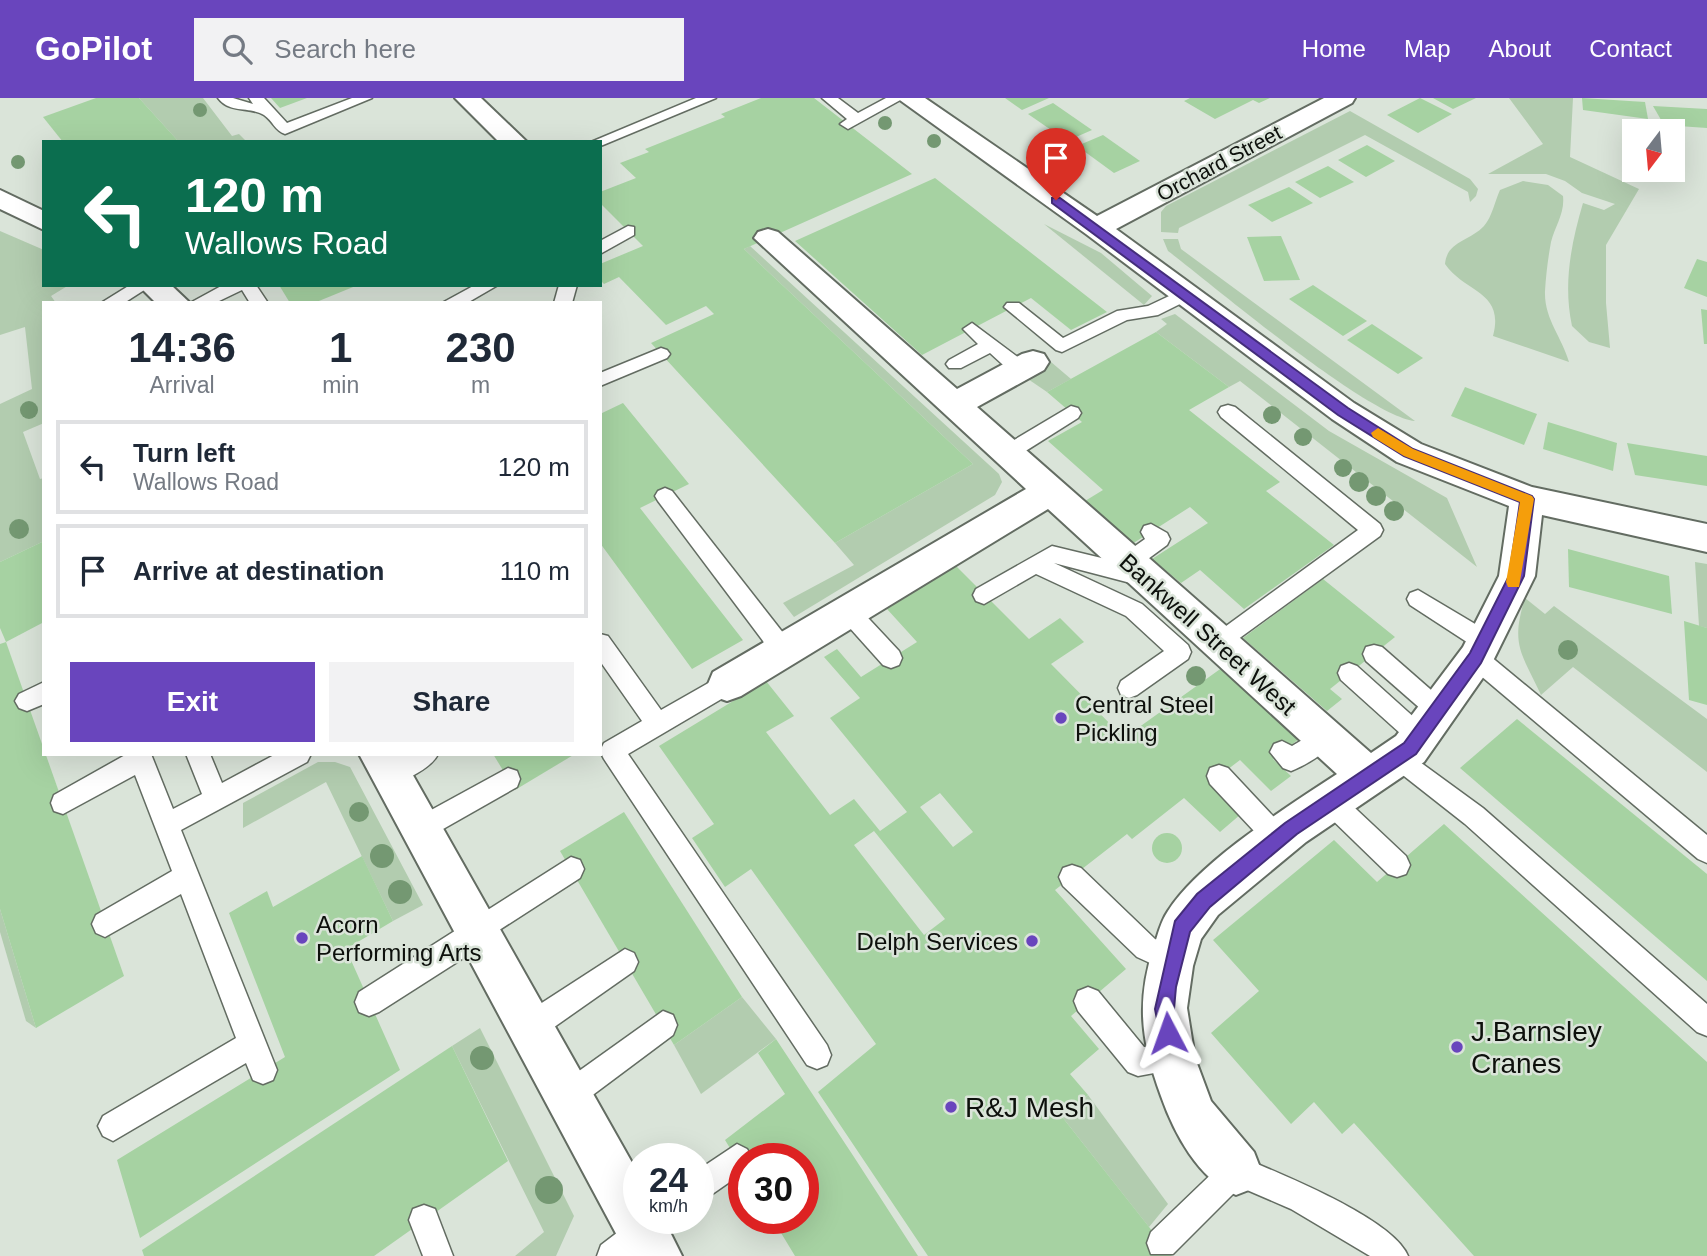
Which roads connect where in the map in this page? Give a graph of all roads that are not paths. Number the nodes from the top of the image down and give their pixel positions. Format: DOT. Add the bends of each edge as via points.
graph roads {
  1 [pos="225,98"];
  2 [pos="256,98"];
  3 [pos="365,98"];
  4 [pos="467,98"];
  5 [pos="829,98"];
  6 [pos="897,98"];
  7 [pos="909,98"];
  8 [pos="1343,98"];
  9 [pos="699,100"];
  10 [pos="270,112"];
  11 [pos="853,122"];
  12 [pos="512,140"];
  13 [pos="602,140"];
  14 [pos="0,198"];
  15 [pos="42,221"];
  16 [pos="1096,228"];
  17 [pos="628,231"];
  18 [pos="768,238"];
  19 [pos="602,248"];
  20 [pos="140,287"];
  21 [pos="155,287"];
  22 [pos="252,290"];
  23 [pos="1184,295"];
  24 [pos="114,301"];
  25 [pos="172,301"];
  26 [pos="207,301"];
  27 [pos="1013,307"];
  28 [pos="972,329"];
  29 [pos="991,345"];
  30 [pos="661,354"];
  31 [pos="955,364"];
  32 [pos="1026,366"];
  33 [pos="602,379"];
  34 [pos="953,406"];
  35 [pos="1228,412"];
  36 [pos="1071,413"];
  37 [pos="1006,454"];
  38 [pos="1049,492"];
  39 [pos="665,496"];
  40 [pos="1527,499"];
  41 [pos="1150,532"];
  42 [pos="1707,538"];
  43 [pos="1035,564"];
  44 [pos="1137,570"];
  45 [pos="984,595"];
  46 [pos="1418,599"];
  47 [pos="848,611"];
  48 [pos="1219,644"];
  49 [pos="602,645"];
  50 [pos="783,650"];
  51 [pos="1480,650"];
  52 [pos="1374,654"];
  53 [pos="891,658"];
  54 [pos="1349,673"];
  55 [pos="1129,688"];
  56 [pos="712,699"];
  57 [pos="673,722"];
  58 [pos="1324,737"];
  59 [pos="1406,744"];
  60 [pos="1282,752"];
  61 [pos="199,756"];
  62 [pos="295,756"];
  63 [pos="140,757"];
  64 [pos="398,761"];
  65 [pos="1219,776"];
  66 [pos="508,779"];
  67 [pos="216,799"];
  68 [pos="1330,801"];
  69 [pos="63,803"];
  70 [pos="167,825"];
  71 [pos="420,829"];
  72 [pos="1278,839"];
  73 [pos="1707,851"];
  74 [pos="1397,865"];
  75 [pos="571,869"];
  76 [pos="187,877"];
  77 [pos="1072,877"];
  78 [pos="105,924"];
  79 [pos="477,932"];
  80 [pos="1172,960"];
  81 [pos="625,962"];
  82 [pos="1088,1001"];
  83 [pos="369,1002"];
  84 [pos="1707,1022"];
  85 [pos="663,1026"];
  86 [pos="530,1027"];
  87 [pos="252,1044"];
  88 [pos="817,1055"];
  89 [pos="1171,1058"];
  90 [pos="263,1070"];
  91 [pos="568,1096"];
  92 [pos="113,1126"];
  93 [pos="728,1166"];
  94 [pos="1236,1170"];
  95 [pos="714,1177"];
  96 [pos="424,1220"];
  97 [pos="643,1240"];
  98 [pos="1162,1243"];
  99 [pos="438,1256"];
  100 [pos="1393,1256"];
  1 -- 10 [label="lane"];
  2 -- 10 [label="lane"];
  3 -- 10 [label="lane" via="285,129"];
  4 -- 12 [label="street"];
  5 -- 11 [label="lane"];
  6 -- 11 [label="lane"];
  7 -- 16 [label="street"];
  8 -- 16 [label="street, Orchard Street"];
  9 -- 13 [label="lane"];
  14 -- 15 [label="street"];
  16 -- 23 [label="street"];
  17 -- 19 [label="lane"];
  18 -- 34 [label="street, Bankwell Street West"];
  20 -- 24 [label="lane"];
  21 -- 25 [label="street"];
  22 -- 26 [label="lane"];
  23 -- 27 [label="lane" via="1152,311 1123,314 1062,346"];
  23 -- 40 [label="street" via="1343,411 1409,453"];
  28 -- 29 [label="lane"];
  29 -- 31 [label="lane"];
  29 -- 32 [label="lane"];
  30 -- 33 [label="lane"];
  32 -- 34 [label="street"];
  34 -- 37 [label="street, Bankwell Street West"];
  35 -- 48 [label="lane" via="1373,530"];
  36 -- 37 [label="lane"];
  37 -- 38 [label="street, Bankwell Street West"];
  38 -- 44 [label="street, Bankwell Street West"];
  38 -- 47 [label="street"];
  39 -- 50 [label="lane"];
  40 -- 42 [label="street"];
  40 -- 51 [label="street" via="1517,576"];
  41 -- 44 [label="lane" via="1160,539"];
  43 -- 44 [label="lane" via="1052,554"];
  43 -- 45 [label="lane"];
  43 -- 55 [label="lane" via="1133,610 1180,652"];
  44 -- 48 [label="street, Bankwell Street West"];
  46 -- 51 [label="lane"];
  47 -- 50 [label="street"];
  47 -- 53 [label="lane"];
  48 -- 58 [label="street, Bankwell Street West"];
  49 -- 57 [label="lane"];
  50 -- 56 [label="street"];
  51 -- 59 [label="street"];
  51 -- 73 [label="lane" via="1612,784"];
  52 -- 59 [label="lane"];
  54 -- 59 [label="lane"];
  56 -- 57 [label="lane"];
  57 -- 88 [label="lane" via="612,751"];
  58 -- 59 [label="street, Bankwell Street West"];
  58 -- 60 [label="lane" via="1291,760"];
  59 -- 68 [label="street"];
  59 -- 84 [label="lane" via="1474,816"];
  61 -- 67 [label="lane"];
  62 -- 67 [label="lane"];
  63 -- 69 [label="lane"];
  63 -- 70 [label="lane"];
  64 -- 71 [label="street"];
  65 -- 72 [label="lane"];
  66 -- 71 [label="lane"];
  67 -- 70 [label="lane"];
  68 -- 72 [label="street"];
  68 -- 74 [label="lane"];
  70 -- 76 [label="lane"];
  71 -- 79 [label="street"];
  72 -- 80 [label="street" via="1203,900 1182,928"];
  75 -- 79 [label="lane"];
  76 -- 78 [label="lane"];
  76 -- 87 [label="lane"];
  77 -- 80 [label="lane" via="1146,948"];
  79 -- 83 [label="lane"];
  79 -- 86 [label="street"];
  80 -- 89 [label="street" via="1164,1009"];
  81 -- 86 [label="lane"];
  82 -- 89 [label="lane" via="1139,1062"];
  85 -- 91 [label="lane"];
  86 -- 91 [label="street"];
  87 -- 90 [label="lane"];
  87 -- 92 [label="lane"];
  89 -- 94 [label="street" via="1193,1116"];
  91 -- 97 [label="street"];
  93 -- 95 [label="lane"];
  94 -- 98 [label="lane"];
  94 -- 100 [label="lane" via="1302,1198"];
  96 -- 99 [label="lane"];
}
